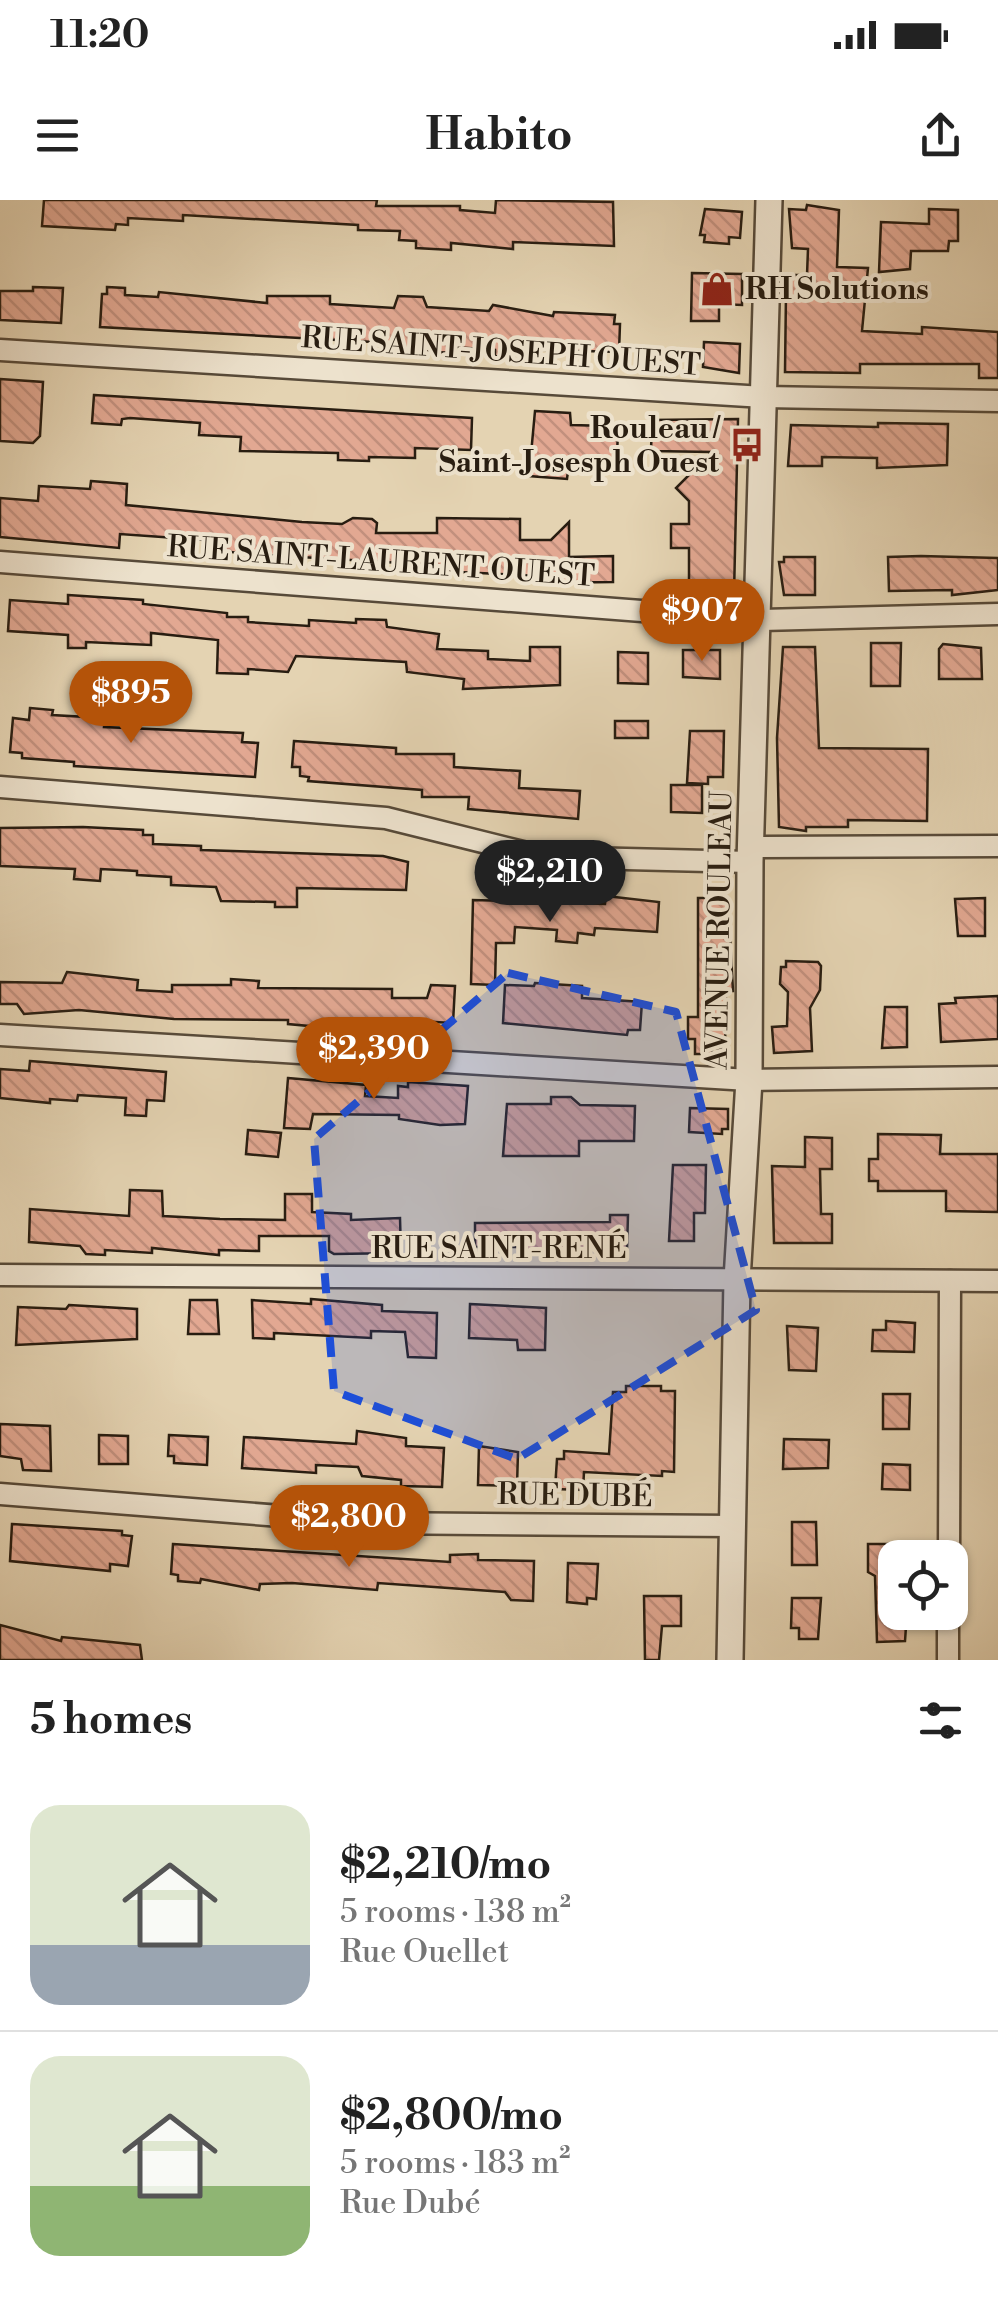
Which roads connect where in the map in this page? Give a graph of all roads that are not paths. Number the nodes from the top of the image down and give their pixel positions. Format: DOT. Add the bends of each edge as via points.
graph roads {
  1 [pos="769,200"];
  2 [pos="0,350"];
  3 [pos="764,398"];
  4 [pos="998,401"];
  5 [pos="0,562"];
  6 [pos="998,614"];
  7 [pos="758,620"];
  8 [pos="0,787"];
  9 [pos="998,846"];
  10 [pos="750,854"];
  11 [pos="0,1035"];
  12 [pos="998,1078"];
  13 [pos="750,1080"];
  14 [pos="0,1275"];
  15 [pos="737,1280"];
  16 [pos="998,1281"];
  17 [pos="950,1282"];
  18 [pos="0,1494"];
  19 [pos="732,1526"];
  20 [pos="948,1540"];
  21 [pos="948,1630"];
  22 [pos="730,1660"];
  23 [pos="948,1660"];
  1 -- 3 [label="street, AVENUE ROULEAU"];
  2 -- 3 [label="street, RUE SAINT-JOSEPH OUEST"];
  3 -- 4 [label="street, RUE SAINT-JOSEPH OUEST"];
  3 -- 7 [label="street, AVENUE ROULEAU"];
  5 -- 7 [label="street, RUE SAINT-LAURENT OUEST"];
  6 -- 7 [label="street, RUE SAINT-LAURENT OUEST"];
  7 -- 10 [label="street, AVENUE ROULEAU"];
  8 -- 10 [label="street" via="386,818 544,857"];
  9 -- 10 [label="street"];
  10 -- 13 [label="street, AVENUE ROULEAU"];
  11 -- 13 [label="street"];
  12 -- 13 [label="street"];
  13 -- 15 [label="street, AVENUE ROULEAU"];
  14 -- 15 [label="street, RUE SAINT-RENÉ"];
  15 -- 17 [label="street, RUE SAINT-RENÉ"];
  15 -- 19 [label="street, AVENUE ROULEAU"];
  16 -- 17 [label="street, RUE SAINT-RENÉ"];
  17 -- 20 [label="street"];
  18 -- 19 [label="street, RUE DUBÉ" via="370,1523"];
  19 -- 22 [label="street, AVENUE ROULEAU"];
  21 -- 23 [label="street"];
}
